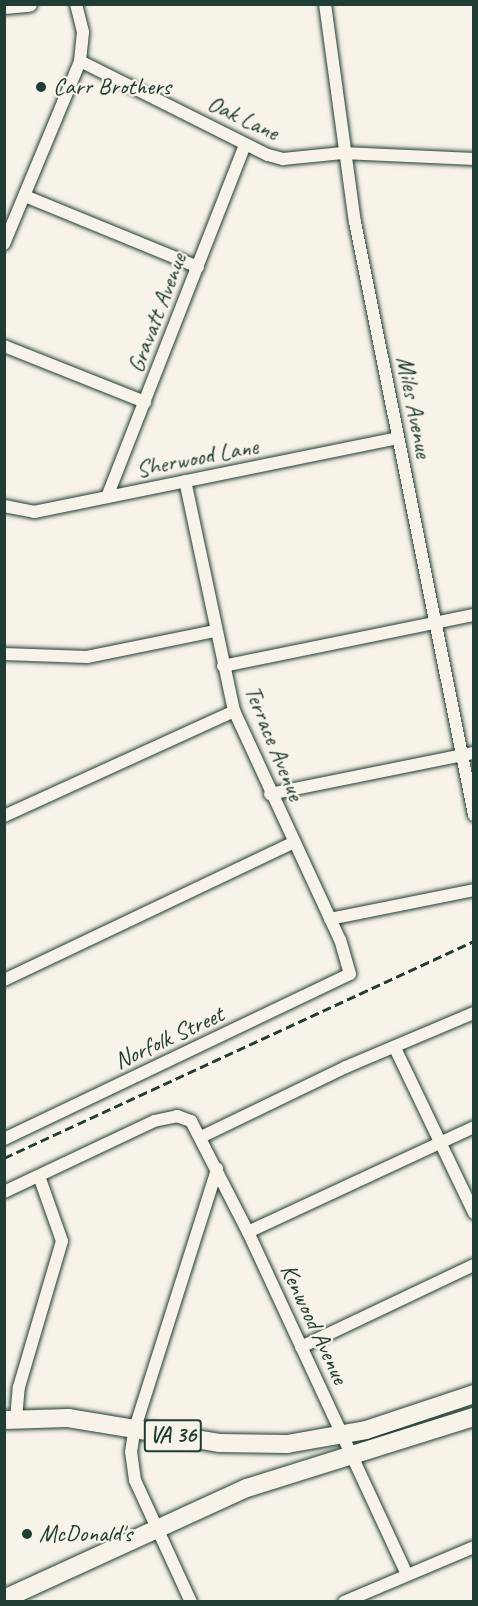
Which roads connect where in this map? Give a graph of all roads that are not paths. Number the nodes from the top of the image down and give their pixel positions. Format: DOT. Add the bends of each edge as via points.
graph roads {
  1 [pos="29,4"];
  2 [pos="76,4"];
  3 [pos="325,4"];
  4 [pos="4,6"];
  5 [pos="80,61"];
  6 [pos="246,145"];
  7 [pos="343,153"];
  8 [pos="474,159"];
  9 [pos="25,196"];
  10 [pos="10,214"];
  11 [pos="4,244"];
  12 [pos="198,267"];
  13 [pos="4,346"];
  14 [pos="145,402"];
  15 [pos="398,438"];
  16 [pos="185,481"];
  17 [pos="107,497"];
  18 [pos="4,506"];
  19 [pos="474,615"];
  20 [pos="435,623"];
  21 [pos="214,631"];
  22 [pos="4,654"];
  23 [pos="223,666"];
  24 [pos="234,711"];
  25 [pos="467,754"];
  26 [pos="270,794"];
  27 [pos="474,815"];
  28 [pos="4,816"];
  29 [pos="293,843"];
  30 [pos="474,890"];
  31 [pos="330,919"];
  32 [pos="350,974"];
  33 [pos="4,980"];
  34 [pos="474,1013"];
  35 [pos="395,1048"];
  36 [pos="474,1127"];
  37 [pos="201,1137"];
  38 [pos="4,1139"];
  39 [pos="439,1144"];
  40 [pos="217,1169"];
  41 [pos="39,1176"];
  42 [pos="4,1192"];
  43 [pos="474,1213"];
  44 [pos="248,1232"];
  45 [pos="474,1265"];
  46 [pos="301,1347"];
  47 [pos="474,1394"];
  48 [pos="474,1418"];
  49 [pos="10,1420"];
  50 [pos="135,1428"];
  51 [pos="343,1436"];
  52 [pos="354,1457"];
  53 [pos="158,1528"];
  54 [pos="474,1546"];
  55 [pos="406,1573"];
  56 [pos="4,1599"];
  57 [pos="192,1602"];
  58 [pos="344,1602"];
  1 -- 4 [label="main road"];
  2 -- 5 [label="street" via="83,32"];
  3 -- 7 [label="street, Miles Avenue"];
  5 -- 6 [label="street, Oak Lane"];
  5 -- 9 [label="street"];
  6 -- 7 [label="street, Oak Lane" via="284,159"];
  6 -- 12 [label="street, Gravatt Avenue"];
  7 -- 8 [label="street, Oak Lane"];
  7 -- 15 [label="street, Miles Avenue"];
  9 -- 10 [label="street"];
  9 -- 12 [label="street"];
  10 -- 11 [label="street"];
  12 -- 14 [label="street, Gravatt Avenue"];
  13 -- 14 [label="street"];
  14 -- 17 [label="street, Gravatt Avenue"];
  15 -- 16 [label="street, Sherwood Lane"];
  15 -- 20 [label="street, Miles Avenue"];
  16 -- 17 [label="street, Sherwood Lane"];
  16 -- 21 [label="street, Terrace Avenue"];
  17 -- 18 [label="street, Sherwood Lane" via="34,512"];
  19 -- 20 [label="street"];
  20 -- 23 [label="street"];
  20 -- 25 [label="street, Miles Avenue"];
  21 -- 22 [label="street" via="87,657"];
  21 -- 23 [label="street, Terrace Avenue"];
  23 -- 24 [label="street, Terrace Avenue"];
  24 -- 26 [label="street, Terrace Avenue"];
  24 -- 28 [label="street"];
  25 -- 26 [label="street"];
  25 -- 27 [label="street, Miles Avenue"];
  26 -- 29 [label="street, Terrace Avenue"];
  29 -- 31 [label="street, Terrace Avenue"];
  29 -- 33 [label="street"];
  30 -- 31 [label="street"];
  31 -- 32 [label="street, Terrace Avenue"];
  32 -- 38 [label="street, Norfolk Street"];
  34 -- 35 [label="street"];
  35 -- 37 [label="street"];
  35 -- 39 [label="street"];
  36 -- 39 [label="street"];
  37 -- 40 [label="street, Kenwood Avenue"];
  37 -- 41 [label="street, Kenwood Avenue" via="185,1117 163,1119"];
  39 -- 43 [label="street"];
  39 -- 44 [label="street"];
  40 -- 44 [label="street, Kenwood Avenue"];
  40 -- 50 [label="street"];
  41 -- 42 [label="street"];
  41 -- 49 [label="street" via="62,1241"];
  44 -- 46 [label="street, Kenwood Avenue"];
  45 -- 46 [label="street"];
  46 -- 51 [label="street, Kenwood Avenue"];
  47 -- 51 [label="highway, VA 36"];
  48 -- 52 [label="highway"];
  49 -- 50 [label="highway, VA 36" via="68,1418"];
  50 -- 51 [label="highway, VA 36" via="243,1445"];
  50 -- 53 [label="street" via="131,1463"];
  51 -- 52 [label="street, Kenwood Avenue"];
  52 -- 53 [label="highway" via="268,1480"];
  52 -- 55 [label="street, Kenwood Avenue"];
  53 -- 56 [label="highway"];
  53 -- 57 [label="street"];
  54 -- 55 [label="street"];
  55 -- 58 [label="street"];
}
